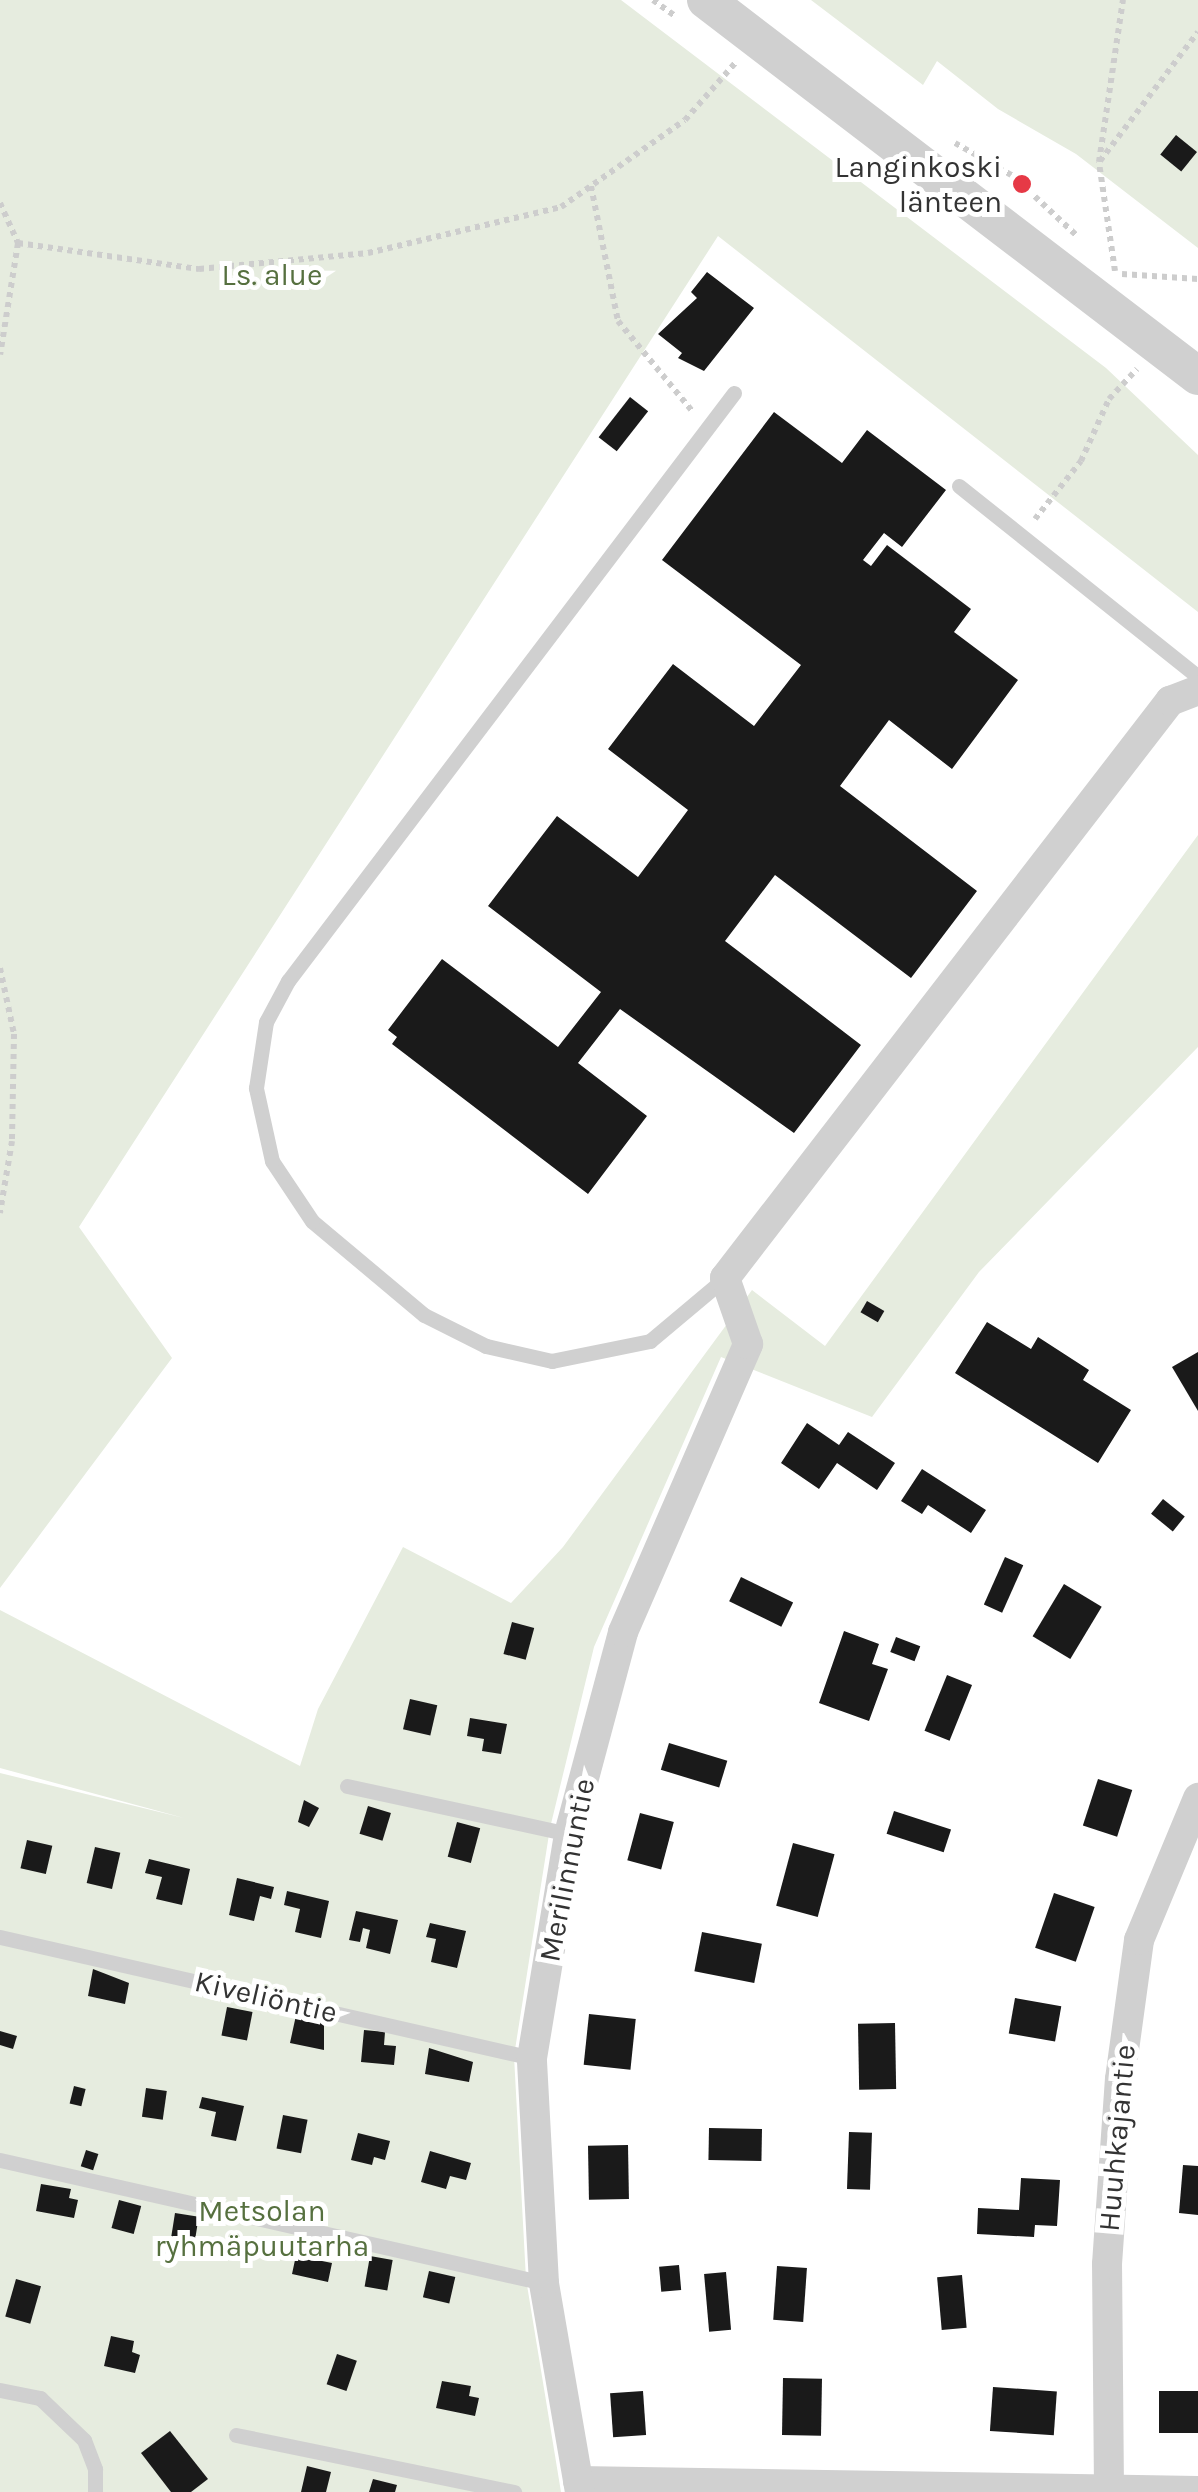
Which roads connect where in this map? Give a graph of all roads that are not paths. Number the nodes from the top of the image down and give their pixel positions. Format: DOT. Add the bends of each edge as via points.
graph roads {
  1 [pos="706,0"];
  2 [pos="1198,376"];
  3 [pos="734,393"];
  4 [pos="960,486"];
  5 [pos="1198,677"];
  6 [pos="1184,696"];
  7 [pos="725,1278"];
  8 [pos="347,1786"];
  9 [pos="1198,1798"];
  10 [pos="569,1834"];
  11 [pos="0,1937"];
  12 [pos="532,2058"];
  13 [pos="0,2160"];
  14 [pos="544,2283"];
  15 [pos="0,2390"];
  16 [pos="236,2434"];
  17 [pos="579,2486"];
  18 [pos="1108,2490"];
  19 [pos="1198,2491"];
  20 [pos="95,2492"];
  21 [pos="514,2492"];
  1 -- 2 [label="street"];
  3 -- 7 [label="lane" via="288,981 266,1022 256,1088 272,1161 312,1221 424,1315 486,1346 552,1361 650,1341"];
  4 -- 5 [label="lane"];
  6 -- 7 [label="street"];
  7 -- 10 [label="street, Merilinnuntie" via="748,1344 623,1632"];
  8 -- 10 [label="lane"];
  9 -- 18 [label="street, Huuhkajantie" via="1139,1940 1120,2079 1107,2264"];
  10 -- 12 [label="street, Merilinnuntie"];
  11 -- 12 [label="lane, Kiveliöntie"];
  12 -- 14 [label="street, Merilinnuntie"];
  13 -- 14 [label="lane"];
  14 -- 17 [label="street, Merilinnuntie"];
  15 -- 20 [label="lane" via="40,2398 84,2440"];
  16 -- 21 [label="lane"];
  17 -- 18 [label="street"];
  18 -- 19 [label="street"];
}
